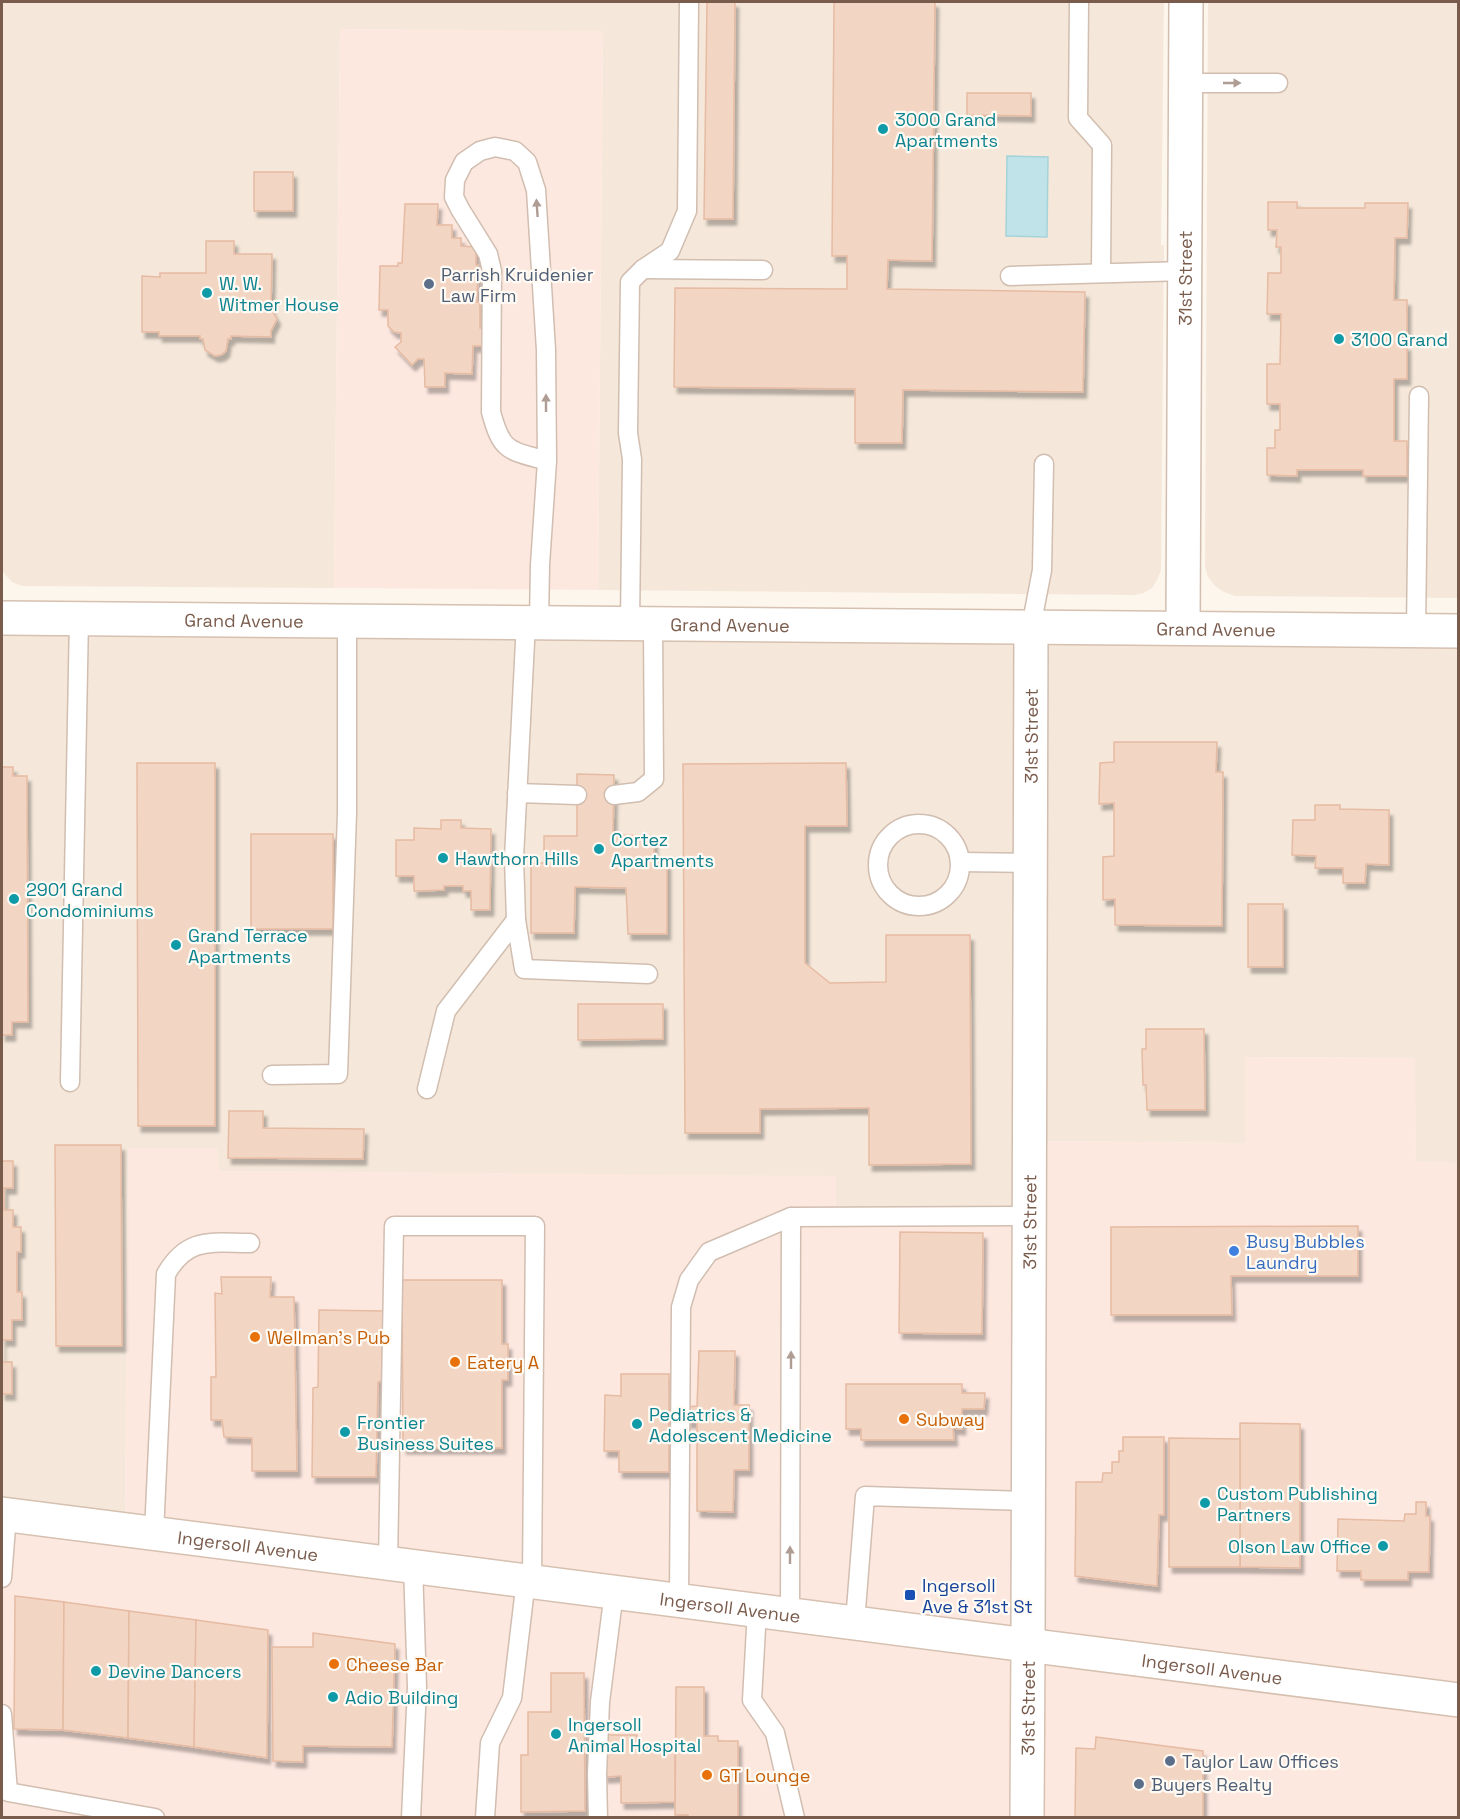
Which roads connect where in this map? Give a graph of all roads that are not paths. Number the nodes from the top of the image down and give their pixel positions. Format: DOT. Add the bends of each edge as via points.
graph roads {
  1 [pos="689,2"];
  2 [pos="1079,2"];
  3 [pos="1186,2"];
  4 [pos="1278,82"];
  5 [pos="1186,83"];
  6 [pos="643,269"];
  7 [pos="763,270"];
  8 [pos="1186,271"];
  9 [pos="1101,272"];
  10 [pos="1010,276"];
  11 [pos="1419,396"];
  12 [pos="547,461"];
  13 [pos="1044,464"];
  14 [pos="2,618"];
  15 [pos="79,618"];
  16 [pos="347,621"];
  17 [pos="533,622"];
  18 [pos="641,623"];
  19 [pos="1031,627"];
  20 [pos="1183,628"];
  21 [pos="1416,631"];
  22 [pos="1458,632"];
  23 [pos="517,793"];
  24 [pos="577,795"];
  25 [pos="614,795"];
  26 [pos="960,862"];
  27 [pos="1030,863"];
  28 [pos="516,920"];
  29 [pos="648,974"];
  30 [pos="272,1075"];
  31 [pos="70,1082"];
  32 [pos="427,1089"];
  33 [pos="1029,1216"];
  34 [pos="791,1217"];
  35 [pos="250,1243"];
  36 [pos="1028,1501"];
  37 [pos="4,1514"];
  38 [pos="154,1533"];
  39 [pos="400,1565"];
  40 [pos="2,1578"];
  41 [pos="529,1581"];
  42 [pos="614,1592"];
  43 [pos="679,1600"];
  44 [pos="757,1610"];
  45 [pos="790,1614"];
  46 [pos="855,1622"];
  47 [pos="1028,1644"];
  48 [pos="1458,1700"];
  49 [pos="2,1714"];
  50 [pos="155,1818"];
  51 [pos="411,1818"];
  52 [pos="485,1818"];
  53 [pos="598,1818"];
  54 [pos="795,1818"];
  55 [pos="1027,1818"];
  1 -- 6 [label="lane" via="687,211 670,250"];
  2 -- 9 [label="lane" via="1078,118 1102,146"];
  3 -- 5 [label="main road, 31st Street"];
  5 -- 4 [label="lane, one-way"];
  5 -- 8 [label="main road, 31st Street"];
  6 -- 7 [label="lane"];
  6 -- 18 [label="lane" via="630,282 628,433 640,459"];
  8 -- 9 [label="lane"];
  8 -- 20 [label="main road, 31st Street"];
  9 -- 10 [label="lane"];
  11 -- 21 [label="lane"];
  12 -- 12 [label="lane, one-way" via="546,350 536,190 527,162 515,151 495,147 464,162 455,180 454,196 488,254 492,271 491,412 499,437 511,451"];
  12 -- 17 [label="lane"];
  13 -- 19 [label="lane" via="1042,570"];
  14 -- 15 [label="main road, Grand Avenue"];
  15 -- 16 [label="main road, Grand Avenue"];
  15 -- 31 [label="lane"];
  16 -- 17 [label="main road, Grand Avenue"];
  16 -- 30 [label="lane" via="347,813 338,1074"];
  17 -- 18 [label="main road, Grand Avenue"];
  17 -- 23 [label="lane"];
  18 -- 19 [label="main road, Grand Avenue"];
  18 -- 25 [label="lane" via="654,779 638,792"];
  19 -- 20 [label="main road, Grand Avenue"];
  19 -- 27 [label="main road, 31st Street"];
  20 -- 21 [label="main road, Grand Avenue"];
  21 -- 22 [label="main road, Grand Avenue"];
  23 -- 24 [label="lane"];
  23 -- 28 [label="lane"];
  26 -- 26 [label="lane" via="953,889 943,899 916,907 890,896 877,872 877,859 890,835 914,824 940,829 957,849"];
  26 -- 27 [label="lane"];
  27 -- 33 [label="main road, 31st Street"];
  28 -- 29 [label="lane" via="524,969"];
  28 -- 32 [label="lane" via="447,1011"];
  33 -- 34 [label="lane"];
  33 -- 36 [label="main road, 31st Street"];
  34 -- 43 [label="lane" via="709,1252 689,1280 681,1307"];
  45 -- 34 [label="lane, one-way"];
  35 -- 38 [label="lane" via="200,1243 175,1259 166,1274"];
  36 -- 46 [label="lane" via="865,1497"];
  36 -- 47 [label="main road, 31st Street"];
  37 -- 38 [label="main road, Ingersoll Avenue"];
  37 -- 40 [label="lane"];
  38 -- 39 [label="main road, Ingersoll Avenue"];
  39 -- 41 [label="main road, Ingersoll Avenue"];
  39 -- 41 [label="lane" via="394,1226 535,1226"];
  39 -- 51 [label="lane" via="417,1687"];
  41 -- 42 [label="main road, Ingersoll Avenue"];
  41 -- 52 [label="lane" via="512,1698 490,1743"];
  42 -- 43 [label="main road, Ingersoll Avenue"];
  42 -- 53 [label="lane" via="600,1702"];
  43 -- 44 [label="main road, Ingersoll Avenue"];
  44 -- 45 [label="main road, Ingersoll Avenue"];
  44 -- 54 [label="lane" via="752,1700 775,1733"];
  45 -- 46 [label="main road, Ingersoll Avenue"];
  46 -- 47 [label="main road, Ingersoll Avenue"];
  47 -- 48 [label="main road, Ingersoll Avenue"];
  47 -- 55 [label="main road, 31st Street"];
  49 -- 50 [label="lane" via="8,1792"];
}
